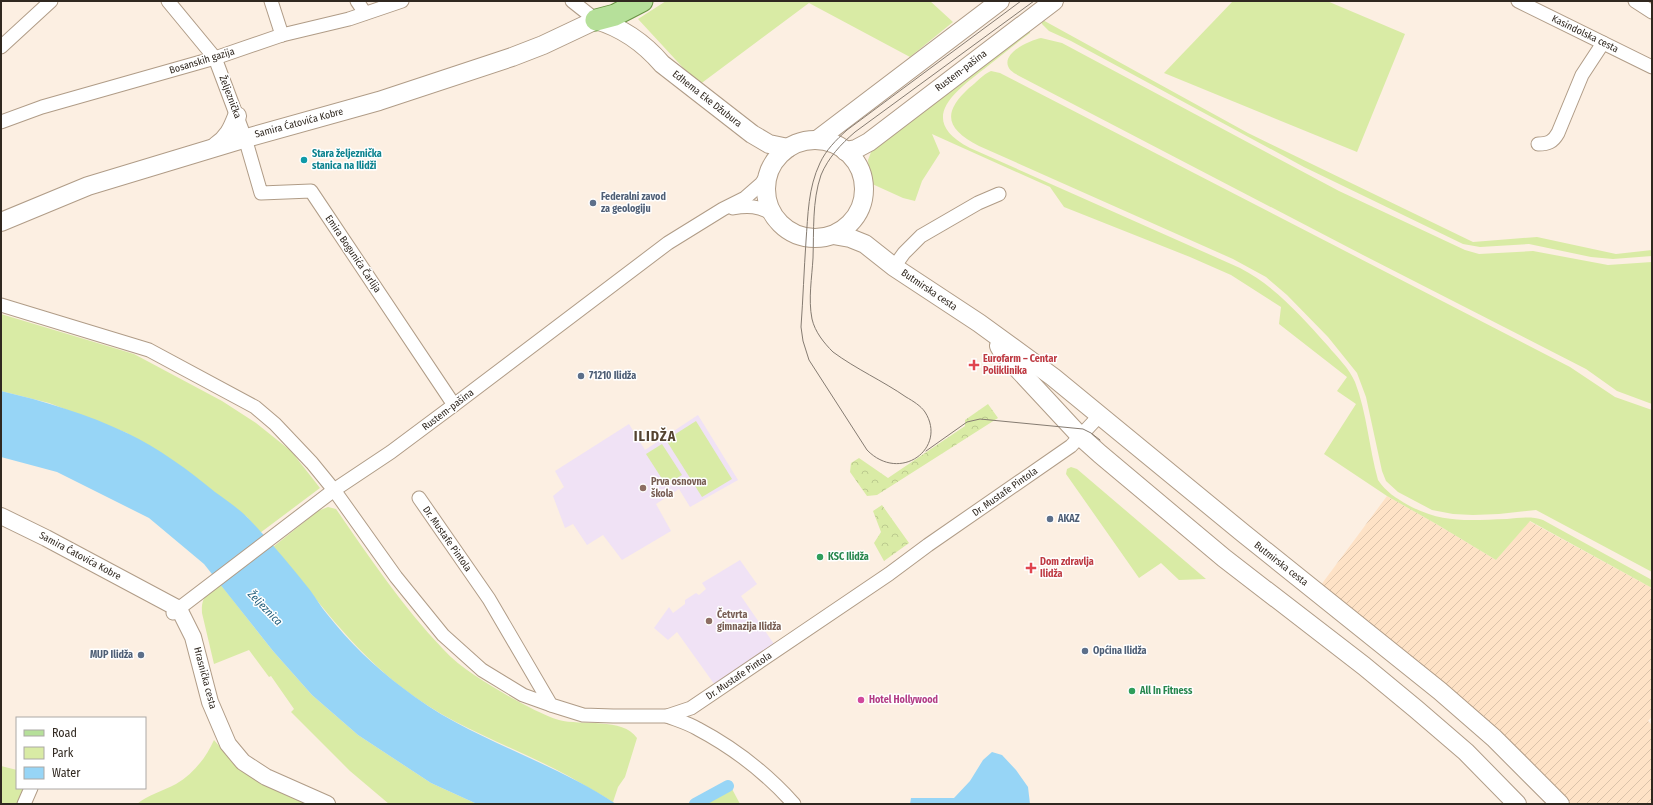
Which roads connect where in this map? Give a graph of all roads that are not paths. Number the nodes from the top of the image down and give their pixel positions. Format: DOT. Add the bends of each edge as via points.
graph roads {
  1 [pos="51,1"];
  2 [pos="168,1"];
  3 [pos="271,1"];
  4 [pos="357,1"];
  5 [pos="402,1"];
  6 [pos="572,1"];
  7 [pos="1000,1"];
  8 [pos="1054,1"];
  9 [pos="1518,1"];
  10 [pos="1635,1"];
  11 [pos="630,3"];
  12 [pos="1652,12"];
  13 [pos="365,13"];
  14 [pos="596,20"];
  15 [pos="282,35"];
  16 [pos="633,38"];
  17 [pos="1602,43"];
  18 [pos="1,47"];
  19 [pos="215,58"];
  20 [pos="662,64"];
  21 [pos="1652,67"];
  22 [pos="237,116"];
  23 [pos="1,122"];
  24 [pos="752,134"];
  25 [pos="245,138"];
  26 [pos="817,140"];
  27 [pos="869,142"];
  28 [pos="1538,144"];
  29 [pos="212,148"];
  30 [pos="788,148"];
  31 [pos="845,151"];
  32 [pos="769,171"];
  33 [pos="860,171"];
  34 [pos="999,194"];
  35 [pos="723,209"];
  36 [pos="860,209"];
  37 [pos="773,214"];
  38 [pos="1,222"];
  39 [pos="833,234"];
  40 [pos="865,244"];
  41 [pos="894,267"];
  42 [pos="1,305"];
  43 [pos="993,334"];
  44 [pos="454,405"];
  45 [pos="1100,415"];
  46 [pos="1081,437"];
  47 [pos="330,493"];
  48 [pos="418,498"];
  49 [pos="1,516"];
  50 [pos="176,611"];
  51 [pos="550,705"];
  52 [pos="667,716"];
  53 [pos="31,789"];
  54 [pos="24,804"];
  55 [pos="327,804"];
  56 [pos="794,804"];
  57 [pos="1517,804"];
  58 [pos="1560,804"];
  1 -- 18 [label="street"];
  2 -- 19 [label="street, Željeznička"];
  3 -- 15 [label="street"];
  4 -- 13 [label="street"];
  5 -- 13 [label="street, Bosanskih gazija"];
  6 -- 14 [label="street, Edhema Eke Džubura"];
  7 -- 26 [label="main road"];
  8 -- 27 [label="main road, Rustem-pašina"];
  9 -- 17 [label="street, Kasindolska cesta"];
  10 -- 12 [label="street"];
  11 -- 14 [label="main road" via="615,15"];
  11 -- 16 [label="main road" via="629,18"];
  13 -- 15 [label="street, Bosanskih gazija"];
  14 -- 16 [label="main road, Edhema Eke Džubura" via="615,26"];
  14 -- 20 [label="main road, Edhema Eke Džubura" via="608,32 646,58"];
  14 -- 25 [label="main road, Samira Ćatovića Kobre" via="543,46 438,82"];
  15 -- 19 [label="street, Bosanskih gazija"];
  16 -- 20 [label="main road, Edhema Eke Džubura"];
  17 -- 21 [label="street, Kasindolska cesta"];
  17 -- 28 [label="street" via="1582,75 1556,136 1546,144"];
  19 -- 22 [label="street, Željeznička"];
  19 -- 23 [label="street, Bosanskih gazija" via="42,107"];
  20 -- 24 [label="main road, Edhema Eke Džubura"];
  22 -- 25 [label="street, Željeznička"];
  22 -- 29 [label="main road" via="229,134"];
  24 -- 30 [label="main road, Edhema Eke Džubura" via="769,144"];
  24 -- 32 [label="main road, Edhema Eke Džubura" via="768,159"];
  25 -- 29 [label="main road, Samira Ćatovića Kobre"];
  25 -- 44 [label="street, Emira Bogunića Čarlija" via="261,193 311,190"];
  26 -- 30 [label="main road"];
  26 -- 31 [label="main road" via="833,144"];
  27 -- 31 [label="main road, Rustem-pašina"];
  27 -- 33 [label="main road" via="864,151"];
  29 -- 38 [label="main road, Samira Ćatovića Kobre" via="88,186"];
  30 -- 32 [label="main road"];
  31 -- 33 [label="main road"];
  32 -- 35 [label="street, Rustem-pašina" via="761,184 745,198"];
  32 -- 37 [label="main road" via="767,201"];
  33 -- 36 [label="main road" via="864,184"];
  34 -- 41 [label="street" via="921,236"];
  35 -- 37 [label="street, Rustem-pašina" via="746,205 763,208"];
  35 -- 44 [label="street, Rustem-pašina" via="668,243"];
  36 -- 39 [label="main road" via="853,220"];
  36 -- 40 [label="main road" via="859,226"];
  37 -- 39 [label="main road" via="787,230 796,234 814,238"];
  39 -- 40 [label="main road, Butmirska cesta"];
  40 -- 41 [label="main road, Butmirska cesta"];
  41 -- 43 [label="main road, Butmirska cesta"];
  42 -- 47 [label="street" via="149,350 255,407 312,463"];
  43 -- 45 [label="main road, Butmirska cesta"];
  43 -- 46 [label="main road, Butmirska cesta" via="1003,353"];
  44 -- 47 [label="street, Rustem-pašina"];
  45 -- 46 [label="street, Dr. Mustafe Pintola"];
  45 -- 58 [label="main road, Butmirska cesta" via="1243,534 1440,691 1494,738"];
  46 -- 52 [label="street, Dr. Mustafe Pintola" via="889,574 691,708"];
  46 -- 57 [label="main road, Butmirska cesta" via="1224,558 1416,709 1466,752"];
  47 -- 50 [label="street, Rustem-pašina"];
  47 -- 51 [label="street" via="443,635 482,670 523,695"];
  48 -- 51 [label="street, Dr. Mustafe Pintola" via="489,599"];
  49 -- 50 [label="street, Samira Ćatovića Kobre" via="159,598"];
  50 -- 55 [label="street, Hrasnička cesta" via="193,637 210,702 228,744 243,762 266,777"];
  51 -- 52 [label="street, Dr. Mustafe Pintola" via="583,715"];
  52 -- 56 [label="street" via="697,728 733,749 754,765"];
  53 -- 54 [label="street"];
}
